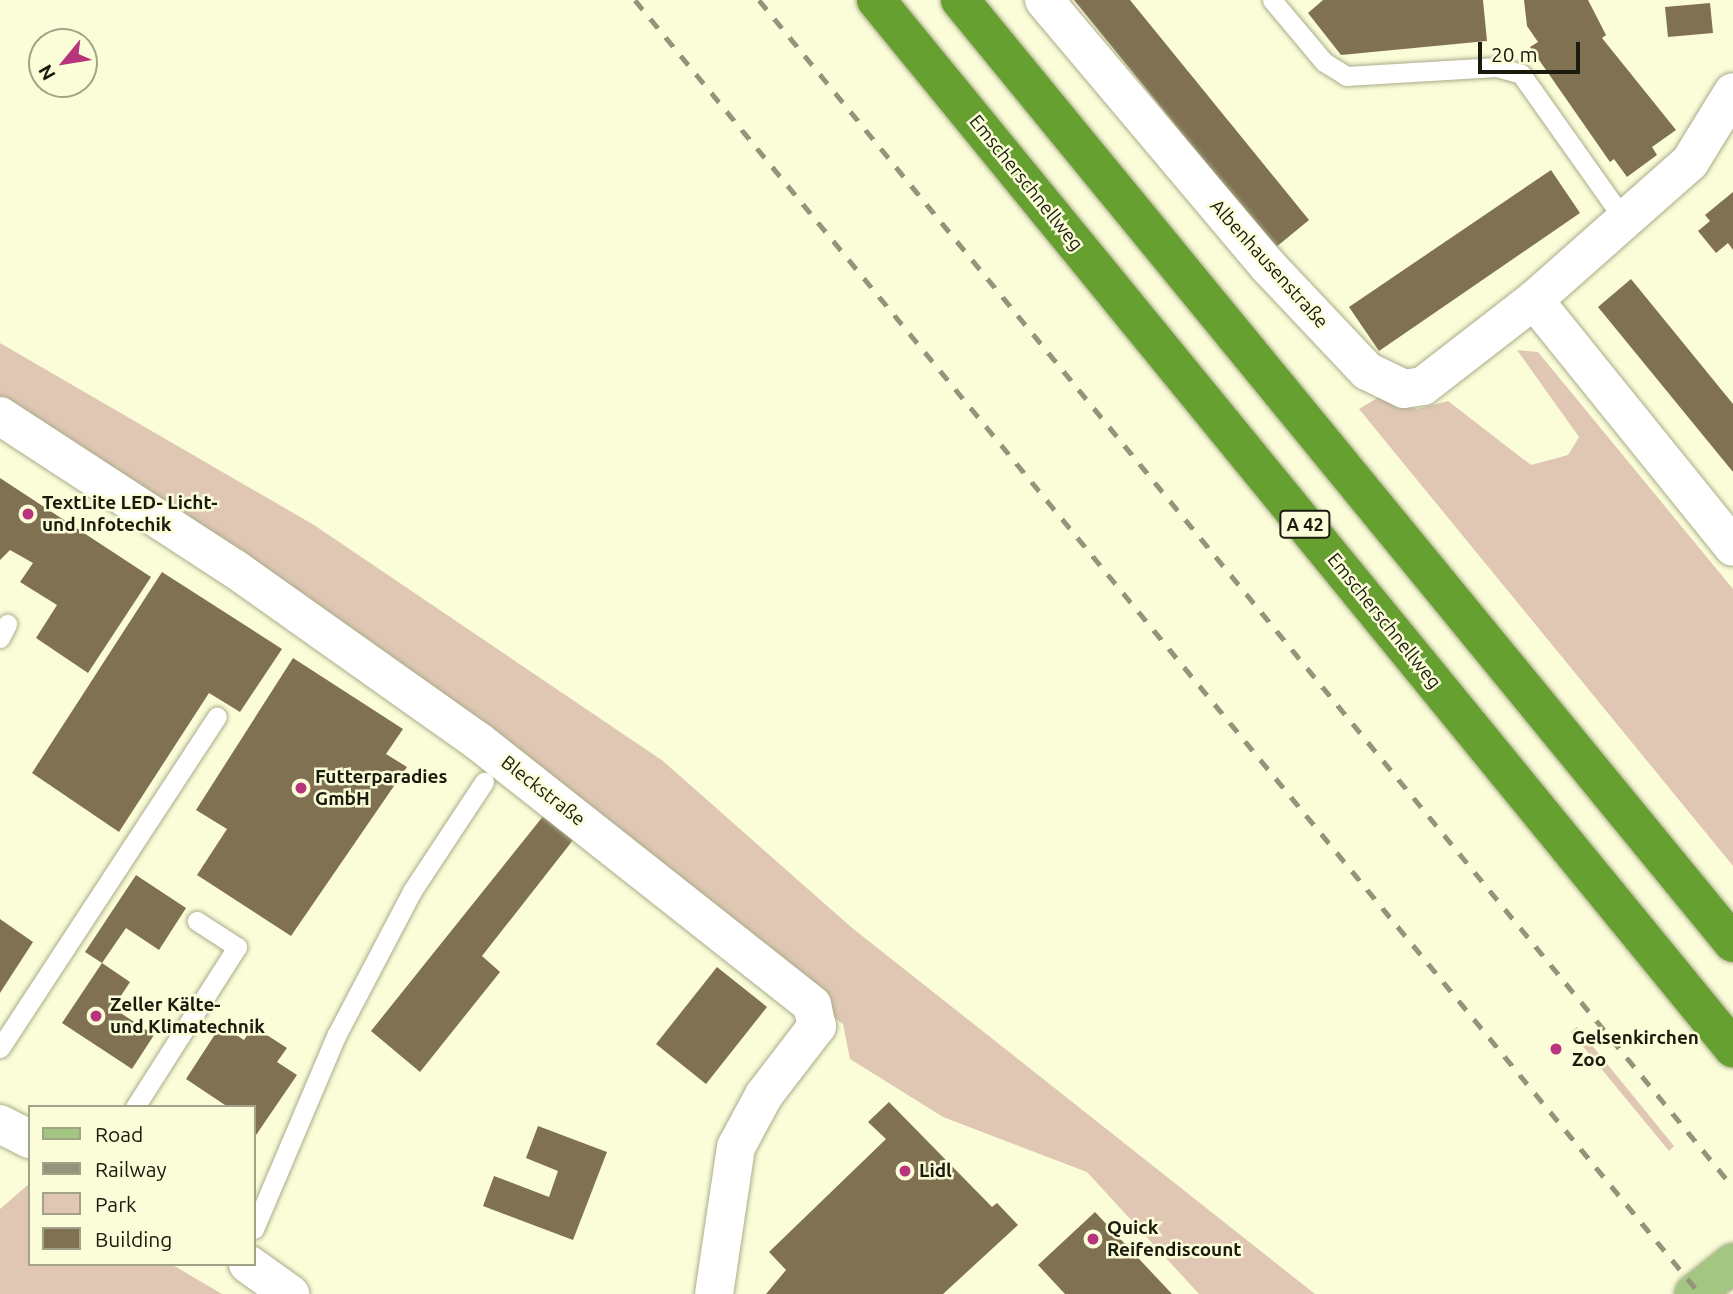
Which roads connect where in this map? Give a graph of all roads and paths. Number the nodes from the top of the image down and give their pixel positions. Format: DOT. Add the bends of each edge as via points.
graph roads {
  1 [pos="876,0"];
  2 [pos="960,0"];
  3 [pos="1044,0"];
  4 [pos="1272,0"];
  5 [pos="1733,92"];
  6 [pos="1625,221"];
  7 [pos="1534,300"];
  8 [pos="0,416"];
  9 [pos="1733,547"];
  10 [pos="217,717"];
  11 [pos="484,782"];
  12 [pos="197,920"];
  13 [pos="1733,943"];
  14 [pos="0,1048"];
  15 [pos="1733,1048"];
  16 [pos="136,1105"];
  17 [pos="0,1124"];
  18 [pos="28,1138"];
  19 [pos="256,1224"];
  20 [pos="1733,1263"];
  21 [pos="251,1266"];
  22 [pos="290,1294"];
  23 [pos="714,1294"];
  24 [pos="1694,1294"];
  1 -- 15 [label="highway, Emscherschnellweg / A 42"];
  2 -- 13 [label="highway"];
  3 -- 7 [label="street, Albenhausenstraße" via="1268,267 1367,371 1404,389 1440,377"];
  4 -- 6 [label="lane" via="1324,62 1346,76 1497,67 1521,74"];
  5 -- 6 [label="street, Albenhausenstraße" via="1690,162"];
  6 -- 7 [label="street, Albenhausenstraße"];
  7 -- 9 [label="street"];
  8 -- 23 [label="street, Bleckstraße" via="235,569 478,741 812,1005 817,1026 764,1095 737,1147"];
  10 -- 14 [label="lane"];
  11 -- 19 [label="lane" via="412,891 336,1036"];
  12 -- 16 [label="lane" via="237,947"];
  17 -- 18 [label="street"];
  20 -- 24 [label="main road"];
  21 -- 22 [label="street"];
}
